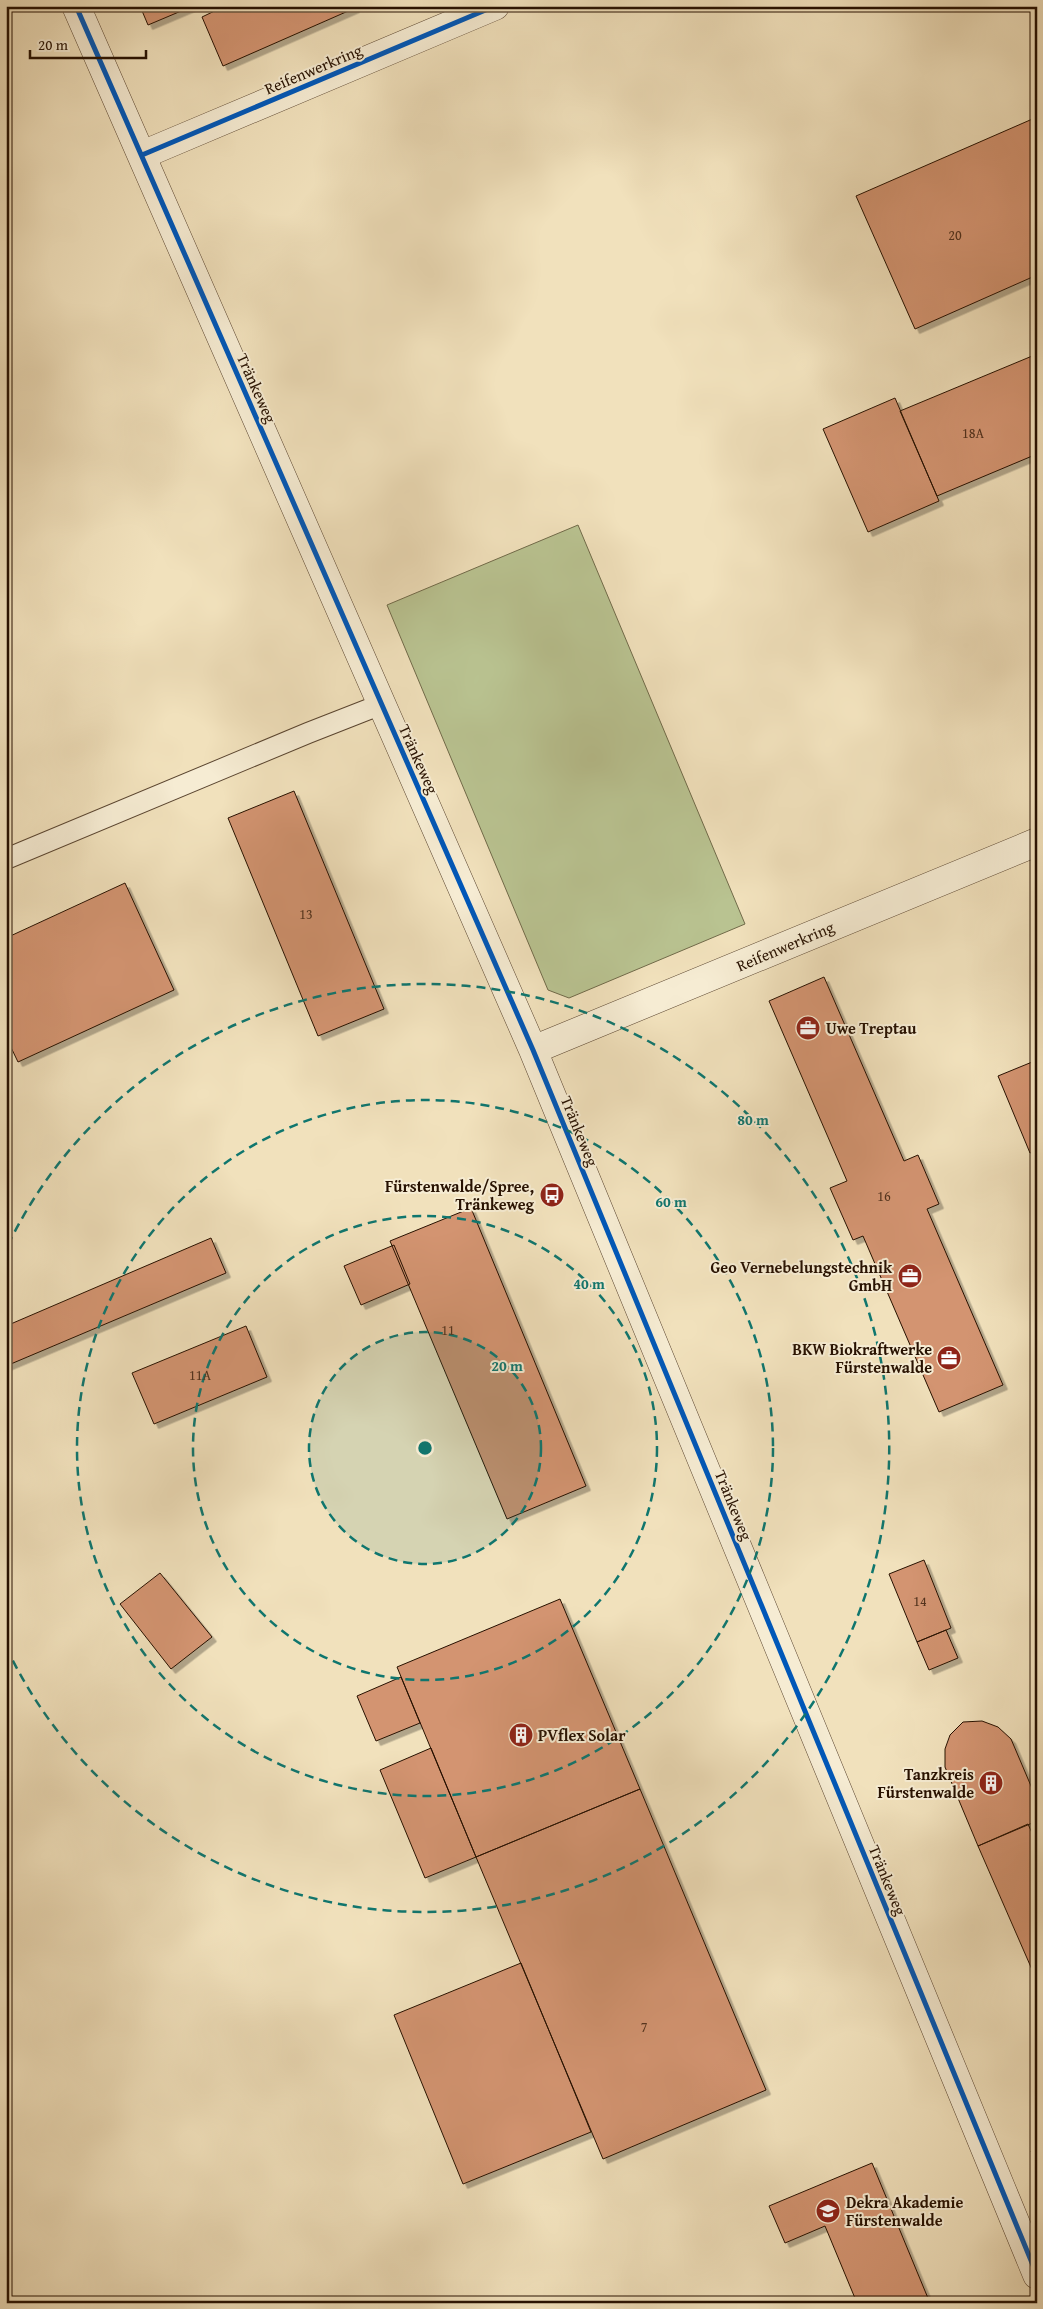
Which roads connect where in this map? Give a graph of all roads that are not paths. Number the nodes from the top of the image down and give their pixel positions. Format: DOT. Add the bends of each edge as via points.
graph roads {
  1 [pos="76,6"];
  2 [pos="495,6"];
  3 [pos="142,155"];
  4 [pos="382,704"];
  5 [pos="1037,842"];
  6 [pos="6,859"];
  7 [pos="533,1050"];
  8 [pos="1037,2275"];
  1 -- 3 [label="street, Tränkeweg"];
  2 -- 3 [label="street, Reifenwerkring"];
  3 -- 4 [label="street, Tränkeweg"];
  4 -- 6 [label="lane"];
  4 -- 7 [label="street, Tränkeweg"];
  5 -- 7 [label="street, Reifenwerkring"];
  7 -- 8 [label="street, Tränkeweg"];
}
